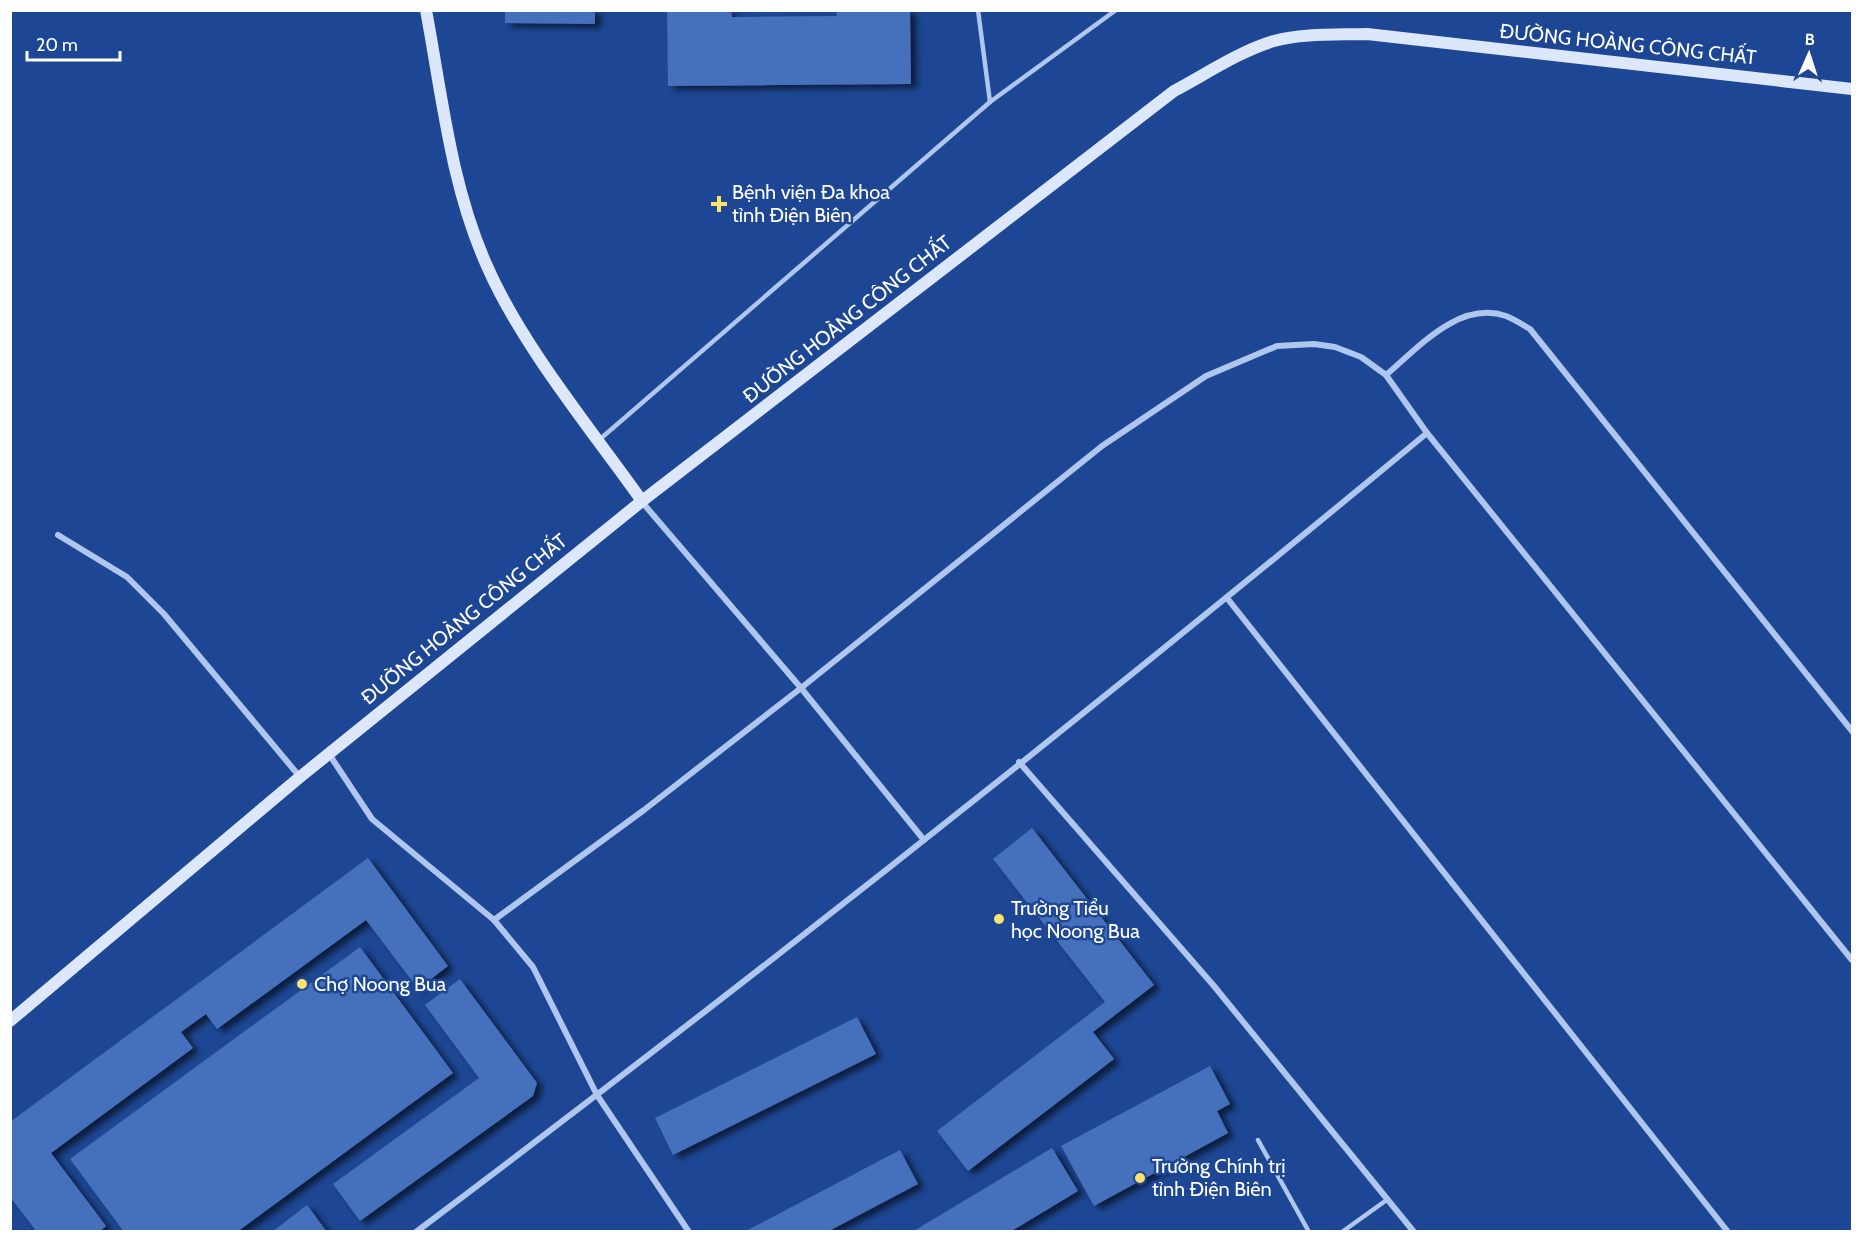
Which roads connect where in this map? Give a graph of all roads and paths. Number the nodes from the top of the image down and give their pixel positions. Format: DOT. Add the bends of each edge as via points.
graph roads {
  1 [pos="426,10"];
  2 [pos="978,10"];
  3 [pos="1116,10"];
  4 [pos="1852,89"];
  5 [pos="990,102"];
  6 [pos="1386,375"];
  7 [pos="1427,434"];
  8 [pos="599,440"];
  9 [pos="642,501"];
  10 [pos="58,535"];
  11 [pos="1227,598"];
  12 [pos="801,688"];
  13 [pos="1852,731"];
  14 [pos="329,754"];
  15 [pos="1019,762"];
  16 [pos="300,777"];
  17 [pos="924,840"];
  18 [pos="494,920"];
  19 [pos="1852,960"];
  20 [pos="10,1021"];
  21 [pos="597,1095"];
  22 [pos="1258,1140"];
  23 [pos="1388,1199"];
  24 [pos="416,1232"];
  25 [pos="689,1232"];
  26 [pos="1309,1232"];
  27 [pos="1342,1232"];
  28 [pos="1414,1232"];
  29 [pos="1728,1232"];
  1 -- 8 [label="street" via="459,189 487,267 525,335"];
  2 -- 5 [label="lane"];
  3 -- 5 [label="lane"];
  4 -- 9 [label="street, ĐƯỜNG HOÀNG CÔNG CHẤT" via="1367,34 1275,41 1174,91"];
  5 -- 8 [label="lane"];
  6 -- 7 [label="street"];
  6 -- 12 [label="street" via="1360,357 1314,344 1277,346 1206,376 1102,446"];
  6 -- 13 [label="street" via="1444,327 1473,313 1505,315 1530,329"];
  7 -- 11 [label="street"];
  7 -- 19 [label="street"];
  8 -- 9 [label="street"];
  9 -- 12 [label="street"];
  9 -- 14 [label="street, ĐƯỜNG HOÀNG CÔNG CHẤT"];
  10 -- 16 [label="street" via="127,577 164,614"];
  11 -- 15 [label="street"];
  11 -- 29 [label="street"];
  12 -- 17 [label="street"];
  12 -- 18 [label="street"];
  14 -- 16 [label="street, ĐƯỜNG HOÀNG CÔNG CHẤT"];
  14 -- 18 [label="street" via="372,819"];
  15 -- 17 [label="street"];
  15 -- 23 [label="street" via="1215,986"];
  16 -- 20 [label="street, ĐƯỜNG HOÀNG CÔNG CHẤT"];
  17 -- 21 [label="street"];
  18 -- 21 [label="street" via="534,967"];
  21 -- 24 [label="street"];
  21 -- 25 [label="street"];
  22 -- 26 [label="lane"];
  23 -- 27 [label="lane"];
  23 -- 28 [label="street"];
}
